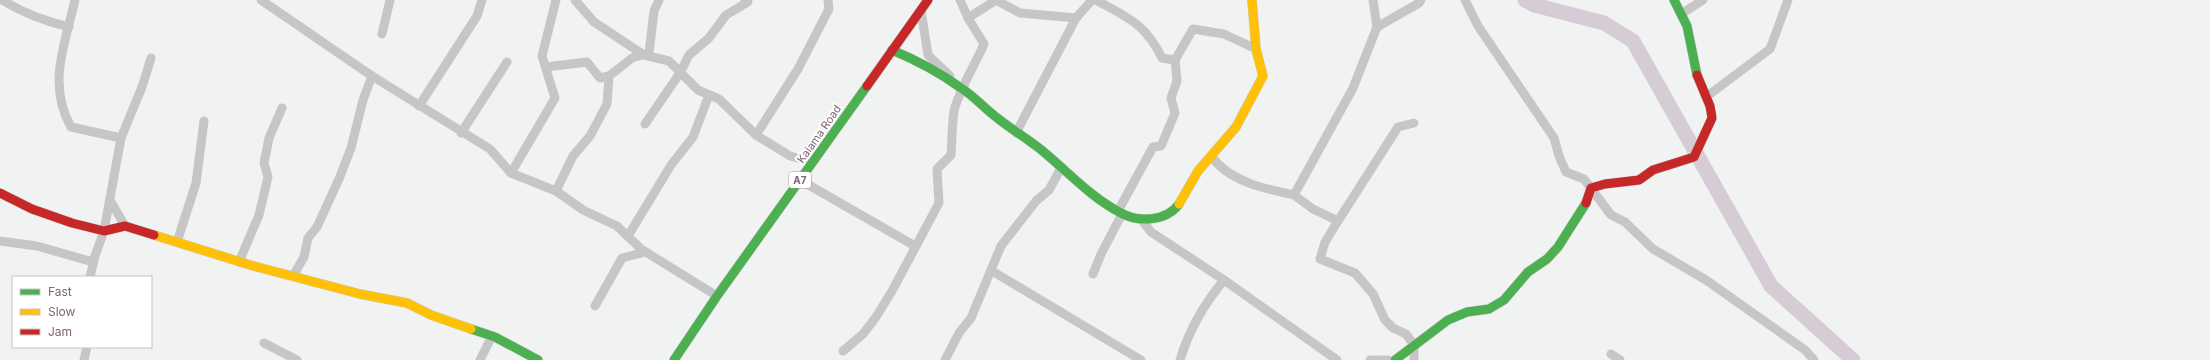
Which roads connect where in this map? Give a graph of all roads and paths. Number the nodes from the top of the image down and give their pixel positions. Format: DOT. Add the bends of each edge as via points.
graph roads {
  1 [pos="2,0"];
  2 [pos="75,0"];
  3 [pos="261,0"];
  4 [pos="390,0"];
  5 [pos="482,0"];
  6 [pos="556,0"];
  7 [pos="575,0"];
  8 [pos="660,0"];
  9 [pos="745,0"];
  10 [pos="828,0"];
  11 [pos="928,0"];
  12 [pos="960,0"];
  13 [pos="1092,0"];
  14 [pos="1096,0"];
  15 [pos="1252,0"];
  16 [pos="1373,0"];
  17 [pos="1421,0"];
  18 [pos="1465,0"];
  19 [pos="1674,0"];
  20 [pos="1703,0"];
  21 [pos="1788,0"];
  22 [pos="921,9"];
  23 [pos="1681,14"];
  24 [pos="968,18"];
  25 [pos="1076,18"];
  26 [pos="69,27"];
  27 [pos="1377,27"];
  28 [pos="382,34"];
  29 [pos="1256,49"];
  30 [pos="892,50"];
  31 [pos="644,55"];
  32 [pos="151,58"];
  33 [pos="1175,60"];
  34 [pos="507,62"];
  35 [pos="546,67"];
  36 [pos="680,73"];
  37 [pos="372,76"];
  38 [pos="609,76"];
  39 [pos="962,88"];
  40 [pos="709,95"];
  41 [pos="1706,97"];
  42 [pos="419,106"];
  43 [pos="282,108"];
  44 [pos="204,121"];
  45 [pos="1414,123"];
  46 [pos="645,124"];
  47 [pos="461,133"];
  48 [pos="1016,133"];
  49 [pos="756,135"];
  50 [pos="121,138"];
  51 [pos="1212,157"];
  52 [pos="813,162"];
  53 [pos="1061,168"];
  54 [pos="511,173"];
  55 [pos="800,180"];
  56 [pos="1591,188"];
  57 [pos="556,191"];
  58 [pos="0,194"];
  59 [pos="1294,195"];
  60 [pos="110,200"];
  61 [pos="1120,212"];
  62 [pos="1140,218"];
  63 [pos="1338,221"];
  64 [pos="125,226"];
  65 [pos="104,230"];
  66 [pos="628,236"];
  67 [pos="0,241"];
  68 [pos="177,242"];
  69 [pos="915,246"];
  70 [pos="645,252"];
  71 [pos="93,262"];
  72 [pos="239,262"];
  73 [pos="992,271"];
  74 [pos="1094,274"];
  75 [pos="90,276"];
  76 [pos="293,276"];
  77 [pos="1224,280"];
  78 [pos="717,296"];
  79 [pos="595,306"];
  80 [pos="492,336"];
  81 [pos="264,343"];
  82 [pos="1414,345"];
  83 [pos="87,348"];
  84 [pos="843,351"];
  85 [pos="1611,354"];
  86 [pos="84,360"];
  87 [pos="297,360"];
  88 [pos="480,360"];
  89 [pos="538,360"];
  90 [pos="674,360"];
  91 [pos="945,360"];
  92 [pos="1141,360"];
  93 [pos="1180,360"];
  94 [pos="1337,360"];
  95 [pos="1370,360"];
  96 [pos="1388,360"];
  97 [pos="1395,360"];
  98 [pos="1414,360"];
  99 [pos="1620,360"];
  100 [pos="1814,360"];
  1 -- 26 [label="street" via="46,21"];
  2 -- 26 [label="street"];
  3 -- 37 [label="street"];
  4 -- 28 [label="street"];
  5 -- 42 [label="street" via="477,16"];
  6 -- 35 [label="street" via="542,56"];
  7 -- 31 [label="street" via="594,22"];
  8 -- 31 [label="street" via="654,11 649,53"];
  9 -- 36 [label="street" via="748,2 726,15 709,38 689,55"];
  10 -- 49 [label="street" via="829,9 798,69"];
  11 -- 22 [label="main road, Kaiama Road / A7"];
  12 -- 24 [label="street"];
  13 -- 25 [label="street"];
  14 -- 33 [label="street" via="1139,24 1154,42 1162,58"];
  15 -- 29 [label="main road"];
  16 -- 27 [label="street"];
  17 -- 27 [label="street"];
  18 -- 56 [label="street" via="1478,26 1554,138 1566,172 1584,179"];
  19 -- 23 [label="main road"];
  20 -- 23 [label="street"];
  21 -- 41 [label="street" via="1770,49"];
  22 -- 30 [label="main road, Kaiama Road / A7"];
  22 -- 39 [label="street" via="928,55"];
  23 -- 41 [label="main road" via="1687,26 1697,74"];
  24 -- 25 [label="street" via="996,0 1020,14"];
  24 -- 39 [label="street" via="984,44"];
  25 -- 48 [label="street"];
  26 -- 50 [label="street" via="58,82 66,118 71,127"];
  27 -- 59 [label="street" via="1354,88"];
  29 -- 33 [label="street" via="1224,34 1193,29"];
  29 -- 51 [label="main road" via="1263,76 1242,116"];
  30 -- 39 [label="main road" via="920,62"];
  30 -- 52 [label="main road, Kaiama Road / A7"];
  31 -- 36 [label="street" via="669,61"];
  31 -- 38 [label="street" via="632,58"];
  32 -- 50 [label="street"];
  33 -- 61 [label="street" via="1177,81 1171,98 1175,113 1161,146 1153,147"];
  34 -- 47 [label="street"];
  35 -- 38 [label="street" via="587,62 600,78"];
  35 -- 54 [label="street" via="555,98"];
  36 -- 40 [label="street" via="698,90"];
  36 -- 46 [label="street"];
  37 -- 42 [label="street"];
  37 -- 76 [label="street" via="339,179 317,227 308,238 304,257"];
  38 -- 57 [label="street" via="607,104 590,136 573,156"];
  39 -- 48 [label="main road"];
  39 -- 69 [label="street" via="954,112 951,155 937,169 939,203"];
  40 -- 49 [label="street" via="719,99"];
  40 -- 66 [label="street" via="693,137 671,165"];
  41 -- 56 [label="main road" via="1712,118 1694,157 1653,170 1639,180"];
  42 -- 47 [label="street"];
  43 -- 72 [label="street" via="269,138 264,163 268,177 259,215"];
  44 -- 68 [label="street" via="196,183"];
  45 -- 63 [label="street" via="1398,126"];
  47 -- 54 [label="street" via="490,149"];
  48 -- 53 [label="main road" via="1044,152"];
  49 -- 52 [label="street" via="790,156"];
  50 -- 60 [label="street"];
  51 -- 59 [label="street" via="1221,169 1247,182"];
  51 -- 62 [label="main road" via="1198,171 1171,214 1161,218"];
  52 -- 55 [label="main road, Kaiama Road / A7"];
  53 -- 61 [label="main road" via="1087,190"];
  53 -- 73 [label="street" via="1049,190 1016,225 1002,246"];
  54 -- 57 [label="street"];
  55 -- 69 [label="street"];
  55 -- 78 [label="main road, Kaiama Road / A7"];
  56 -- 82 [label="main road" via="1589,199 1558,247 1547,259 1528,272 1504,300 1489,309 1467,312 1452,318"];
  56 -- 100 [label="street" via="1611,215 1625,222 1653,249 1739,302 1805,350"];
  57 -- 66 [label="street" via="583,210 617,226"];
  58 -- 65 [label="main road" via="72,223"];
  59 -- 63 [label="street" via="1313,209"];
  60 -- 64 [label="street"];
  60 -- 65 [label="street"];
  61 -- 62 [label="main road"];
  61 -- 74 [label="street"];
  62 -- 77 [label="street" via="1151,232"];
  63 -- 82 [label="street" via="1325,242 1320,258 1355,272 1373,294 1385,320 1393,328 1406,334"];
  64 -- 65 [label="main road"];
  64 -- 68 [label="main road"];
  65 -- 71 [label="street"];
  66 -- 70 [label="street"];
  67 -- 71 [label="street" via="38,246"];
  68 -- 72 [label="main road"];
  69 -- 84 [label="street" via="876,317"];
  70 -- 78 [label="street"];
  70 -- 79 [label="street" via="622,258"];
  71 -- 75 [label="street"];
  72 -- 76 [label="main road"];
  73 -- 91 [label="street" via="970,318"];
  73 -- 92 [label="street"];
  76 -- 80 [label="main road" via="407,303 431,315"];
  77 -- 93 [label="street" via="1205,303 1186,341"];
  77 -- 94 [label="street"];
  78 -- 90 [label="main road, Kaiama Road / A7"];
  80 -- 88 [label="street"];
  80 -- 89 [label="main road"];
  81 -- 87 [label="street"];
  82 -- 97 [label="main road"];
  82 -- 98 [label="street"];
  83 -- 86 [label="street"];
  85 -- 99 [label="street"];
  95 -- 96 [label="street"];
}
